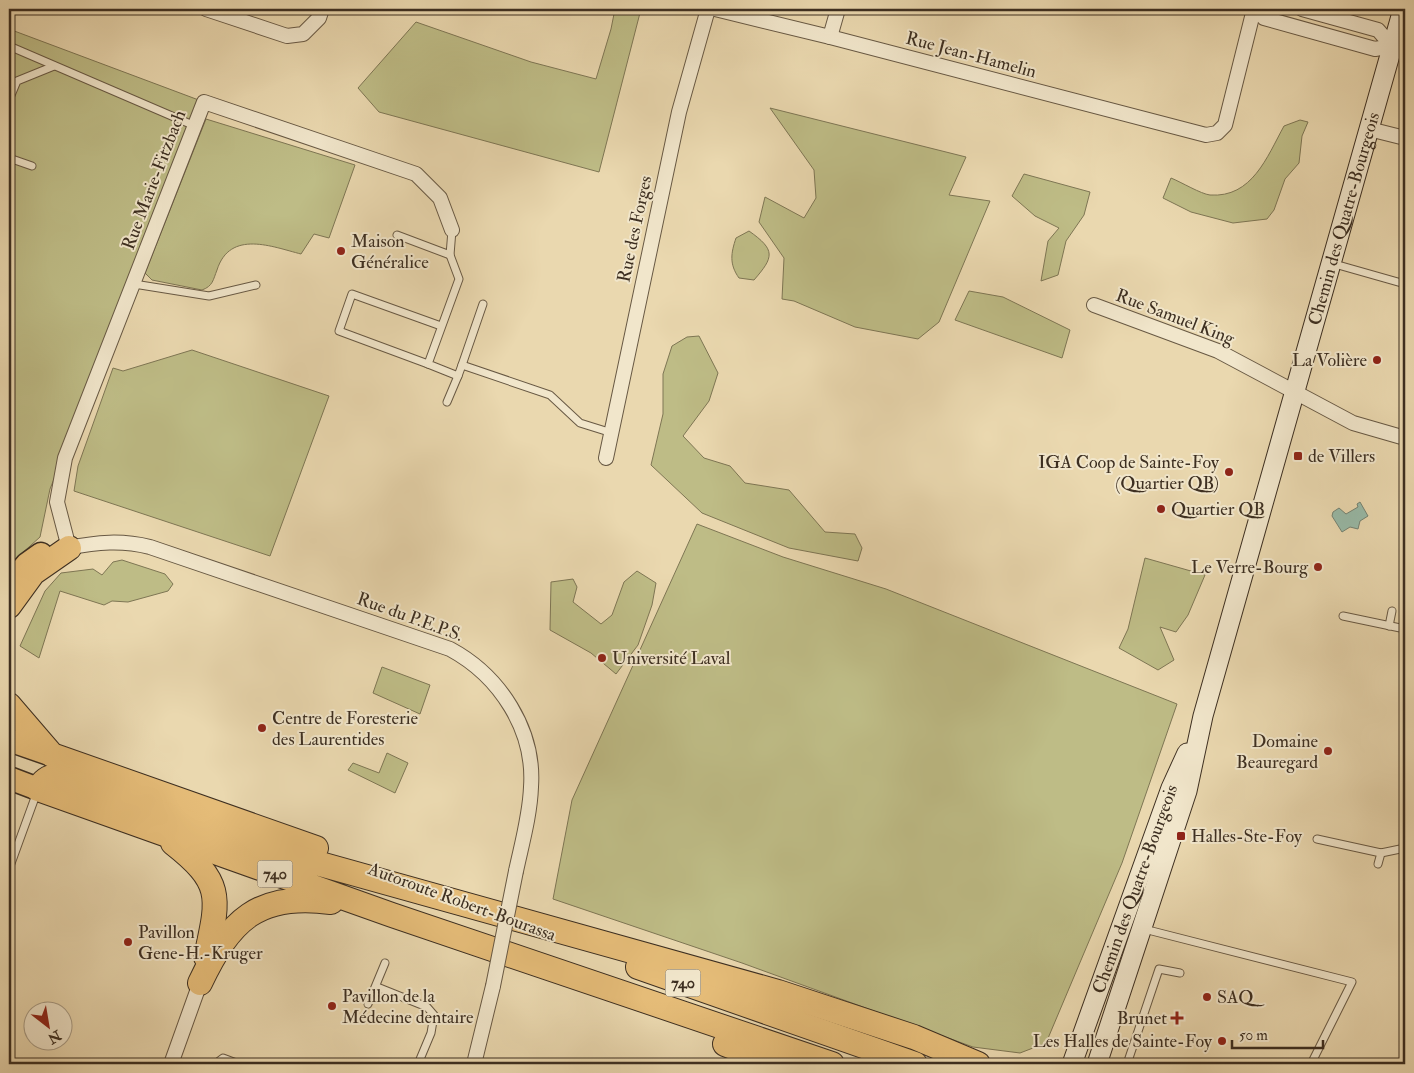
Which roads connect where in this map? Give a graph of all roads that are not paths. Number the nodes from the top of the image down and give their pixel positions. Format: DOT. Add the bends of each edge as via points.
graph roads {
  1 [pos="206,9"];
  2 [pos="322,9"];
  3 [pos="708,9"];
  4 [pos="715,9"];
  5 [pos="838,9"];
  6 [pos="1256,9"];
  7 [pos="1302,9"];
  8 [pos="1402,9"];
  9 [pos="830,37"];
  10 [pos="9,46"];
  11 [pos="1392,46"];
  12 [pos="54,66"];
  13 [pos="9,100"];
  14 [pos="195,126"];
  15 [pos="1369,129"];
  16 [pos="1405,138"];
  17 [pos="9,158"];
  18 [pos="32,166"];
  19 [pos="452,230"];
  20 [pos="397,235"];
  21 [pos="450,255"];
  22 [pos="1330,262"];
  23 [pos="134,284"];
  24 [pos="1405,284"];
  25 [pos="256,285"];
  26 [pos="483,304"];
  27 [pos="1094,305"];
  28 [pos="441,326"];
  29 [pos="428,364"];
  30 [pos="462,364"];
  31 [pos="458,376"];
  32 [pos="1296,392"];
  33 [pos="447,402"];
  34 [pos="612,433"];
  35 [pos="1405,438"];
  36 [pos="606,458"];
  37 [pos="69,548"];
  38 [pos="9,585"];
  39 [pos="9,606"];
  40 [pos="1392,611"];
  41 [pos="1343,616"];
  42 [pos="1389,626"];
  43 [pos="1405,629"];
  44 [pos="9,705"];
  45 [pos="9,740"];
  46 [pos="52,755"];
  47 [pos="9,778"];
  48 [pos="38,789"];
  49 [pos="158,832"];
  50 [pos="1316,839"];
  51 [pos="1405,848"];
  52 [pos="1381,853"];
  53 [pos="1378,864"];
  54 [pos="9,869"];
  55 [pos="453,900"];
  56 [pos="392,915"];
  57 [pos="1132,926"];
  58 [pos="385,963"];
  59 [pos="542,965"];
  60 [pos="1180,973"];
  61 [pos="200,983"];
  62 [pos="377,988"];
  63 [pos="368,1004"];
  64 [pos="172,1064"];
  65 [pos="215,1064"];
  66 [pos="239,1064"];
  67 [pos="418,1064"];
  68 [pos="474,1064"];
  69 [pos="777,1064"];
  70 [pos="832,1064"];
  71 [pos="915,1064"];
  72 [pos="978,1064"];
  73 [pos="1072,1064"];
  74 [pos="1097,1064"];
  75 [pos="1127,1064"];
  76 [pos="1312,1064"];
  1 -- 2 [label="street" via="287,36 303,34 319,18"];
  3 -- 34 [label="street, Rue des Forges" via="679,112"];
  4 -- 9 [label="street, Rue Jean-Hamelin"];
  5 -- 9 [label="street"];
  6 -- 9 [label="street, Rue Jean-Hamelin" via="1225,125 1217,133 1206,135"];
  6 -- 11 [label="street" via="1264,18 1372,48"];
  7 -- 11 [label="street" via="1378,30"];
  8 -- 11 [label="main road, Chemin des Quatre-Bourgeois"];
  10 -- 12 [label="lane"];
  11 -- 15 [label="main road, Chemin des Quatre-Bourgeois"];
  12 -- 13 [label="lane" via="17,81"];
  12 -- 14 [label="lane"];
  14 -- 19 [label="street, Rue Marie-Fitzbach" via="204,102 416,174 440,198"];
  14 -- 23 [label="street, Rue Marie-Fitzbach"];
  15 -- 16 [label="street"];
  15 -- 22 [label="main road, Chemin des Quatre-Bourgeois"];
  17 -- 18 [label="lane"];
  19 -- 21 [label="lane"];
  20 -- 21 [label="lane"];
  21 -- 28 [label="lane" via="459,279"];
  22 -- 24 [label="lane"];
  22 -- 32 [label="main road, Chemin des Quatre-Bourgeois"];
  23 -- 25 [label="lane" via="209,296"];
  23 -- 37 [label="street, Rue Marie-Fitzbach" via="65,458 57,502"];
  26 -- 30 [label="lane"];
  27 -- 32 [label="street, Rue Samuel King" via="1218,350"];
  28 -- 29 [label="lane"];
  28 -- 29 [label="lane" via="352,294 339,331"];
  29 -- 31 [label="lane"];
  30 -- 31 [label="lane"];
  30 -- 34 [label="lane" via="550,395 580,423"];
  31 -- 33 [label="lane"];
  32 -- 35 [label="street, Rue Samuel King" via="1352,423"];
  32 -- 57 [label="main road, Chemin des Quatre-Bourgeois" via="1203,716 1171,788"];
  34 -- 36 [label="street, Rue des Forges"];
  37 -- 38 [label="highway" via="44,553 27,564"];
  37 -- 39 [label="highway" via="33,573"];
  37 -- 68 [label="street, Rue du P.E.P.S., bridge" via="98,542 150,547 450,650 479,667 502,693 526,739 531,788 493,986"];
  40 -- 42 [label="lane"];
  41 -- 42 [label="lane"];
  42 -- 43 [label="lane"];
  44 -- 46 [label="highway"];
  45 -- 46 [label="highway, Autoroute Robert-Bourassa / 740"];
  46 -- 55 [label="highway, Autoroute Robert-Bourassa / 740"];
  47 -- 48 [label="highway, Autoroute Robert-Bourassa / 740"];
  48 -- 49 [label="highway, Autoroute Robert-Bourassa / 740"];
  48 -- 54 [label="lane"];
  48 -- 55 [label="highway" via="49,777 56,776 245,843"];
  49 -- 56 [label="highway, Autoroute Robert-Bourassa / 740"];
  49 -- 61 [label="highway" via="199,865 213,888 215,918"];
  50 -- 52 [label="lane"];
  51 -- 52 [label="lane"];
  52 -- 53 [label="lane"];
  55 -- 71 [label="highway, Autoroute Robert-Bourassa / 740"];
  55 -- 72 [label="highway" via="778,992 914,1038"];
  56 -- 59 [label="highway, Autoroute Robert-Bourassa / 740"];
  56 -- 61 [label="highway" via="316,900 289,899 273,903 247,916 229,933"];
  57 -- 73 [label="main road, Chemin des Quatre-Bourgeois"];
  57 -- 74 [label="main road, Chemin des Quatre-Bourgeois"];
  57 -- 76 [label="lane" via="1352,982"];
  58 -- 62 [label="lane"];
  59 -- 69 [label="highway"];
  59 -- 70 [label="highway, Autoroute Robert-Bourassa / 740"];
  60 -- 75 [label="lane" via="1160,969"];
  61 -- 64 [label="street"];
  62 -- 63 [label="lane"];
  62 -- 67 [label="lane" via="427,1007 434,1015 431,1033"];
  65 -- 66 [label="lane" via="223,1058"];
}
